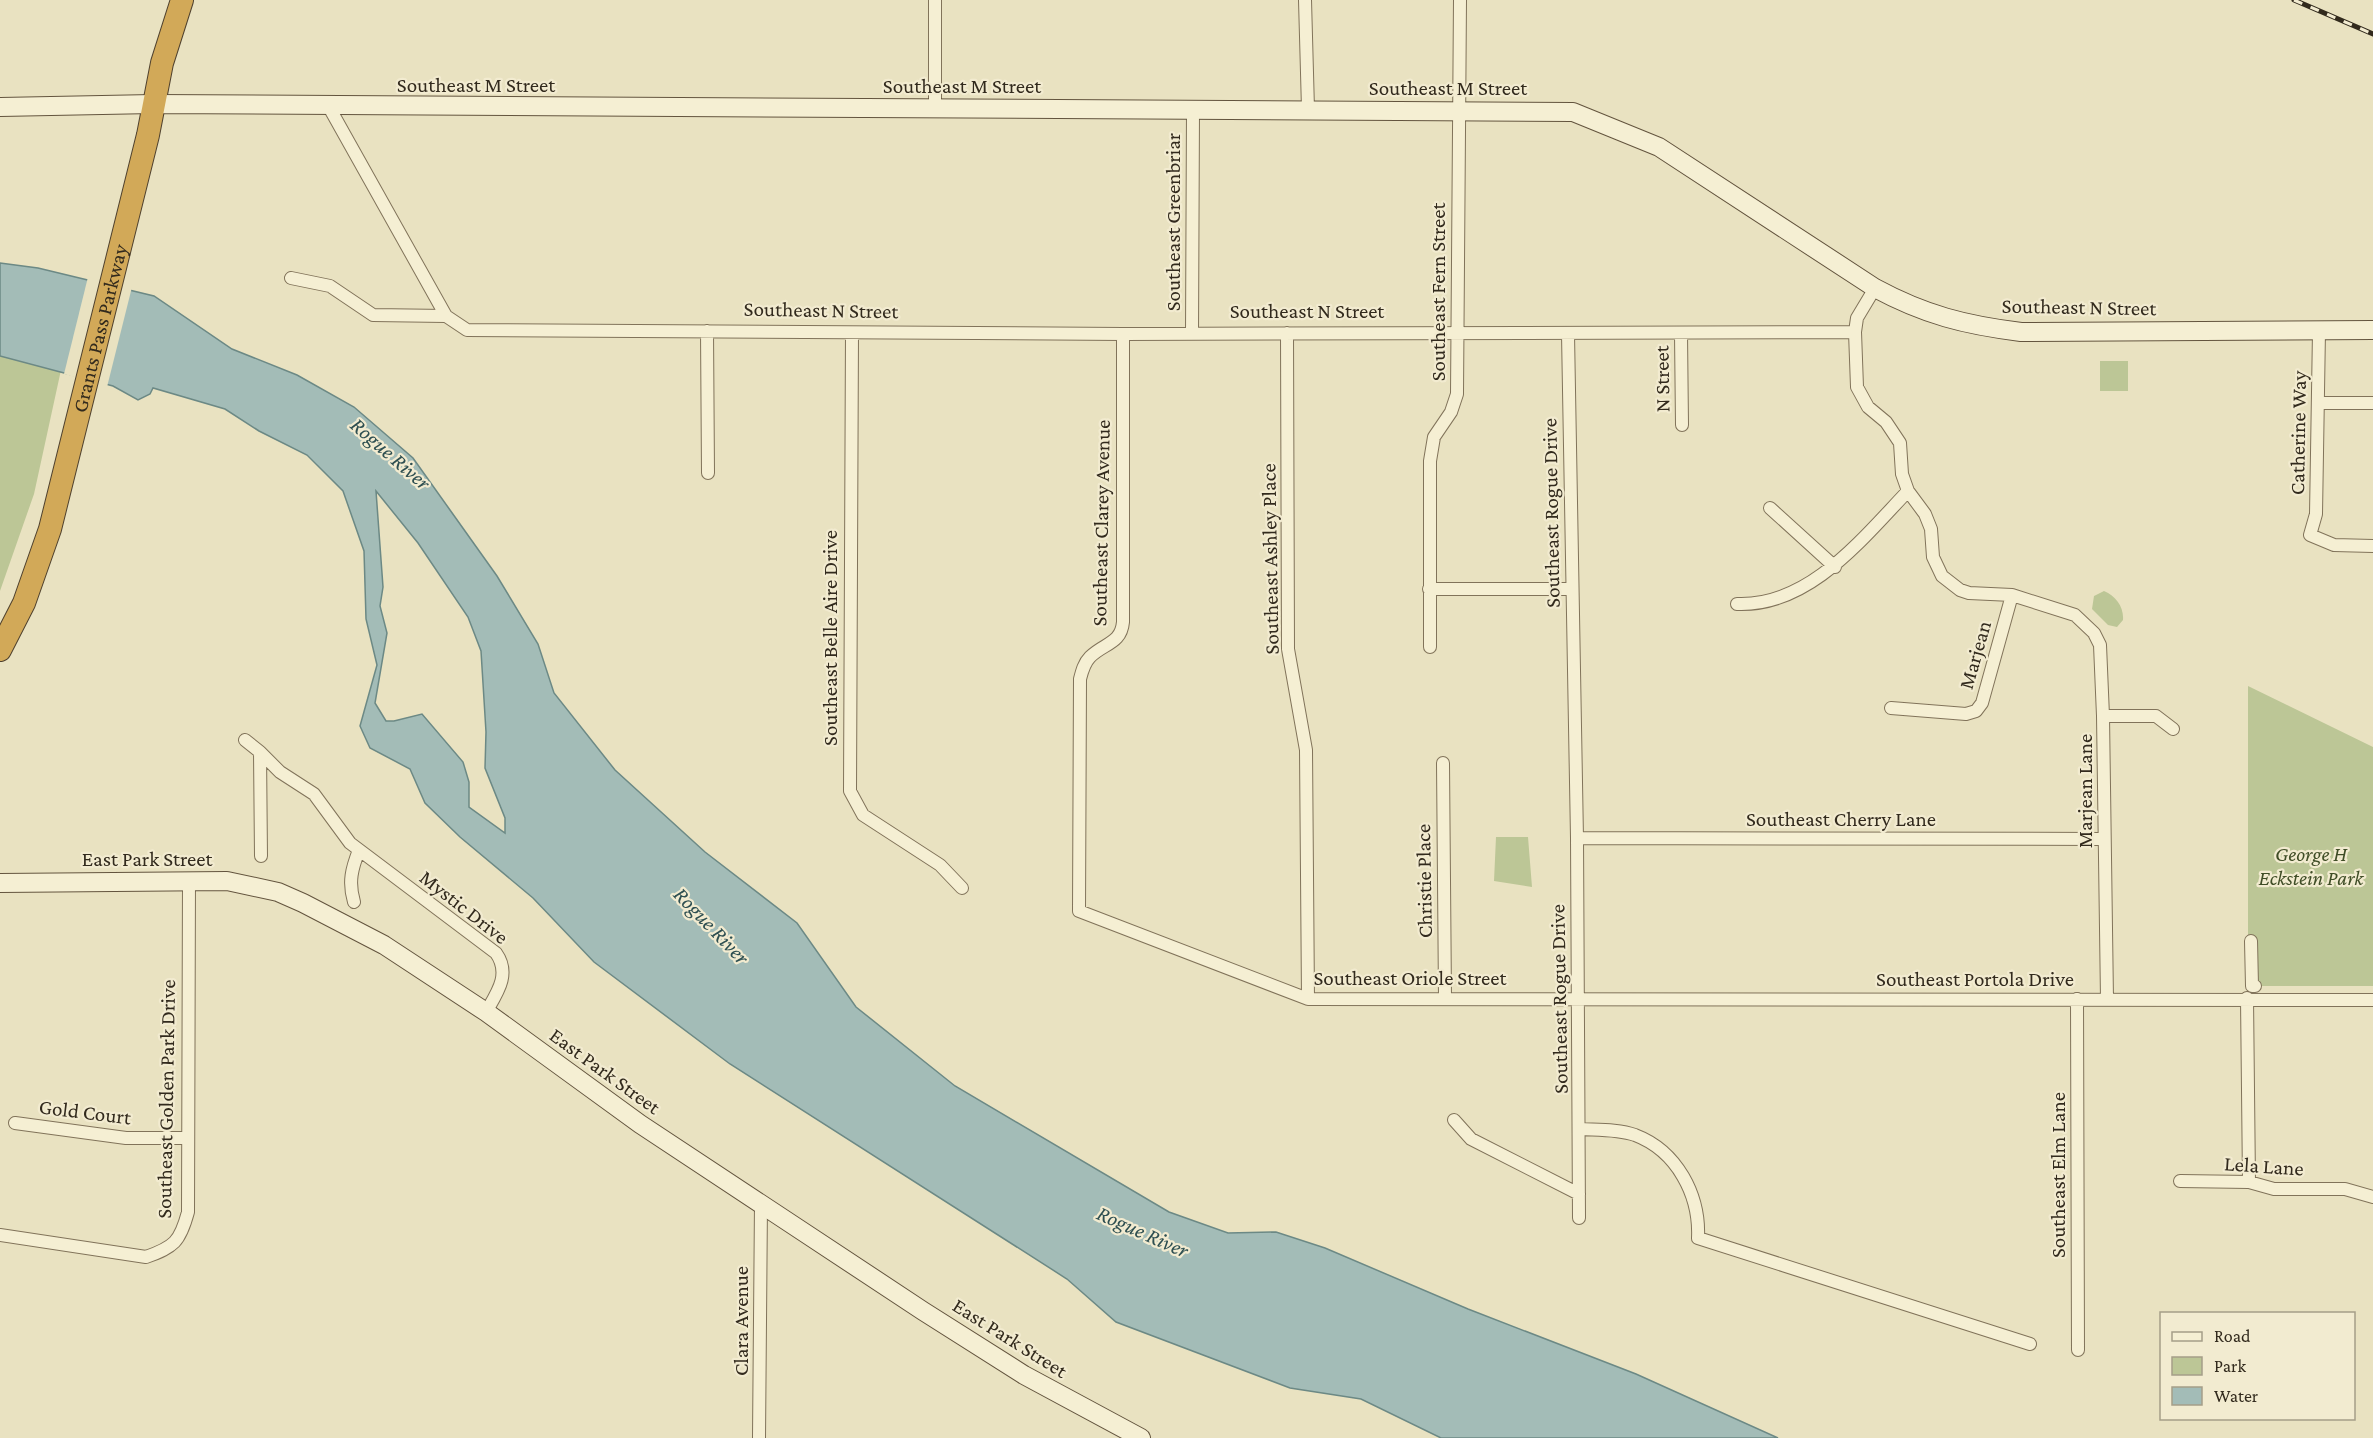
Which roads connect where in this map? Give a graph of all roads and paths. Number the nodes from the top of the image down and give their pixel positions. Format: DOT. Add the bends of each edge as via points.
graph roads {
  1 [pos="182,0"];
  2 [pos="935,0"];
  3 [pos="1305,0"];
  4 [pos="1460,0"];
  5 [pos="153,104"];
  6 [pos="0,107"];
  7 [pos="329,107"];
  8 [pos="935,108"];
  9 [pos="1308,109"];
  10 [pos="1193,110"];
  11 [pos="1458,111"];
  12 [pos="291,278"];
  13 [pos="1875,288"];
  14 [pos="446,316"];
  15 [pos="2373,330"];
  16 [pos="707,331"];
  17 [pos="2319,331"];
  18 [pos="1855,332"];
  19 [pos="852,333"];
  20 [pos="1287,333"];
  21 [pos="1123,334"];
  22 [pos="1192,334"];
  23 [pos="1457,334"];
  24 [pos="1568,334"];
  25 [pos="1681,334"];
  26 [pos="2373,403"];
  27 [pos="2318,404"];
  28 [pos="1682,425"];
  29 [pos="708,473"];
  30 [pos="1908,492"];
  31 [pos="1770,508"];
  32 [pos="2373,546"];
  33 [pos="1835,567"];
  34 [pos="1429,589"];
  35 [pos="1572,589"];
  36 [pos="2012,595"];
  37 [pos="1737,604"];
  38 [pos="1430,647"];
  39 [pos="0,650"];
  40 [pos="1891,708"];
  41 [pos="2103,716"];
  42 [pos="2173,729"];
  43 [pos="245,740"];
  44 [pos="260,752"];
  45 [pos="1443,763"];
  46 [pos="1577,838"];
  47 [pos="2104,839"];
  48 [pos="354,847"];
  49 [pos="261,856"];
  50 [pos="189,881"];
  51 [pos="0,883"];
  52 [pos="962,888"];
  53 [pos="354,902"];
  54 [pos="1079,911"];
  55 [pos="2251,940"];
  56 [pos="2255,986"];
  57 [pos="1445,998"];
  58 [pos="1577,998"];
  59 [pos="2247,998"];
  60 [pos="1308,999"];
  61 [pos="2077,999"];
  62 [pos="2107,999"];
  63 [pos="2373,1000"];
  64 [pos="486,1012"];
  65 [pos="1454,1120"];
  66 [pos="15,1123"];
  67 [pos="1580,1130"];
  68 [pos="188,1138"];
  69 [pos="2180,1180"];
  70 [pos="2249,1182"];
  71 [pos="1579,1194"];
  72 [pos="2373,1197"];
  73 [pos="761,1203"];
  74 [pos="1579,1218"];
  75 [pos="0,1235"];
  76 [pos="2030,1344"];
  77 [pos="2078,1350"];
  78 [pos="759,1438"];
  79 [pos="1141,1438"];
  1 -- 5 [label="highway, Grants Pass Parkway"];
  2 -- 8 [label="street"];
  3 -- 9 [label="street"];
  4 -- 11 [label="street, Southeast Fern Street"];
  5 -- 6 [label="street, Southeast M Street"];
  5 -- 7 [label="street, Southeast M Street"];
  5 -- 39 [label="highway, Grants Pass Parkway" via="61,484 35,576"];
  7 -- 8 [label="street, Southeast M Street"];
  7 -- 14 [label="street"];
  8 -- 10 [label="street, Southeast M Street"];
  9 -- 10 [label="street, Southeast M Street"];
  9 -- 11 [label="street, Southeast M Street"];
  10 -- 22 [label="street, Southeast Greenbriar"];
  11 -- 13 [label="street, Southeast M Street" via="1573,112 1638,138 1692,166"];
  11 -- 23 [label="street, Southeast Fern Street"];
  12 -- 14 [label="street" via="330,286 373,315"];
  13 -- 17 [label="street, Southeast N Street" via="1939,318 2020,332"];
  13 -- 18 [label="street" via="1857,318"];
  14 -- 16 [label="street, Southeast N Street" via="467,330"];
  15 -- 17 [label="street, Southeast N Street"];
  16 -- 19 [label="street, Southeast N Street"];
  16 -- 29 [label="street"];
  17 -- 27 [label="street, Catherine Way"];
  18 -- 25 [label="street, Southeast N Street"];
  18 -- 30 [label="street" via="1857,387 1868,407 1886,422 1900,443 1902,474"];
  19 -- 21 [label="street, Southeast N Street"];
  19 -- 52 [label="street, Southeast Belle Aire Drive" via="850,791 863,815 940,866"];
  20 -- 22 [label="street, Southeast N Street"];
  20 -- 23 [label="street, Southeast N Street"];
  20 -- 60 [label="street, Southeast Ashley Place" via="1288,649 1306,750"];
  21 -- 22 [label="street, Southeast N Street"];
  21 -- 54 [label="street, Southeast Clarey Avenue" via="1122,631 1117,639 1090,656 1080,679"];
  23 -- 24 [label="street, Southeast N Street"];
  23 -- 34 [label="street, Southeast Fern Street" via="1457,394 1451,412 1434,437 1430,461"];
  24 -- 25 [label="street, Southeast N Street"];
  24 -- 35 [label="street, Southeast Rogue Drive"];
  25 -- 28 [label="street, N Street"];
  26 -- 27 [label="street"];
  27 -- 32 [label="street, Catherine Way" via="2316,514 2310,535 2334,545"];
  30 -- 33 [label="street"];
  30 -- 36 [label="street, Marjean Lane" via="1925,514 1931,529 1933,557 1942,576 1969,593"];
  31 -- 33 [label="street"];
  33 -- 37 [label="street" via="1771,603"];
  34 -- 35 [label="street"];
  34 -- 38 [label="street, Southeast Fern Street"];
  35 -- 46 [label="street, Southeast Rogue Drive"];
  36 -- 40 [label="street, Marjean" via="1982,703 1976,711 1966,714"];
  36 -- 41 [label="street, Marjean Lane" via="2074,615 2086,624 2100,645"];
  41 -- 42 [label="street" via="2156,716"];
  41 -- 47 [label="street, Marjean Lane"];
  43 -- 44 [label="street, Mystic Drive"];
  44 -- 48 [label="street, Mystic Drive" via="280,772 314,794"];
  44 -- 49 [label="street"];
  45 -- 57 [label="street, Christie Place"];
  46 -- 47 [label="street, Southeast Cherry Lane"];
  46 -- 58 [label="street, Southeast Rogue Drive"];
  47 -- 62 [label="street, Marjean Lane"];
  48 -- 53 [label="street"];
  48 -- 64 [label="street, Mystic Drive" via="496,953 504,968 503,979"];
  50 -- 51 [label="street, East Park Street"];
  50 -- 64 [label="street, East Park Street" via="255,885 303,903 384,945"];
  50 -- 68 [label="street, Southeast Golden Park Drive"];
  54 -- 60 [label="street, Southeast Oriole Street"];
  55 -- 56 [label="street"];
  57 -- 58 [label="street, Southeast Oriole Street"];
  57 -- 60 [label="street, Southeast Oriole Street"];
  58 -- 61 [label="street, Southeast Portola Drive"];
  58 -- 67 [label="street, Southeast Rogue Drive"];
  59 -- 62 [label="street, Southeast Portola Drive"];
  59 -- 63 [label="street, Southeast Portola Drive"];
  59 -- 70 [label="street"];
  61 -- 62 [label="street, Southeast Portola Drive"];
  61 -- 77 [label="street, Southeast Elm Lane"];
  64 -- 73 [label="street, East Park Street" via="640,1124"];
  65 -- 71 [label="street" via="1471,1139"];
  66 -- 68 [label="street, Gold Court" via="126,1138"];
  67 -- 71 [label="street, Southeast Rogue Drive"];
  67 -- 76 [label="street" via="1635,1135 1657,1148 1677,1167 1690,1188 1699,1218 1698,1238"];
  68 -- 75 [label="street, Southeast Golden Park Drive" via="188,1212 182,1234 168,1249 146,1257"];
  69 -- 70 [label="street, Lela Lane"];
  70 -- 72 [label="street, Lela Lane" via="2274,1189 2345,1189"];
  71 -- 74 [label="street, Southeast Rogue Drive"];
  73 -- 78 [label="street, Clara Avenue"];
  73 -- 79 [label="street, East Park Street" via="1024,1375"];
}
